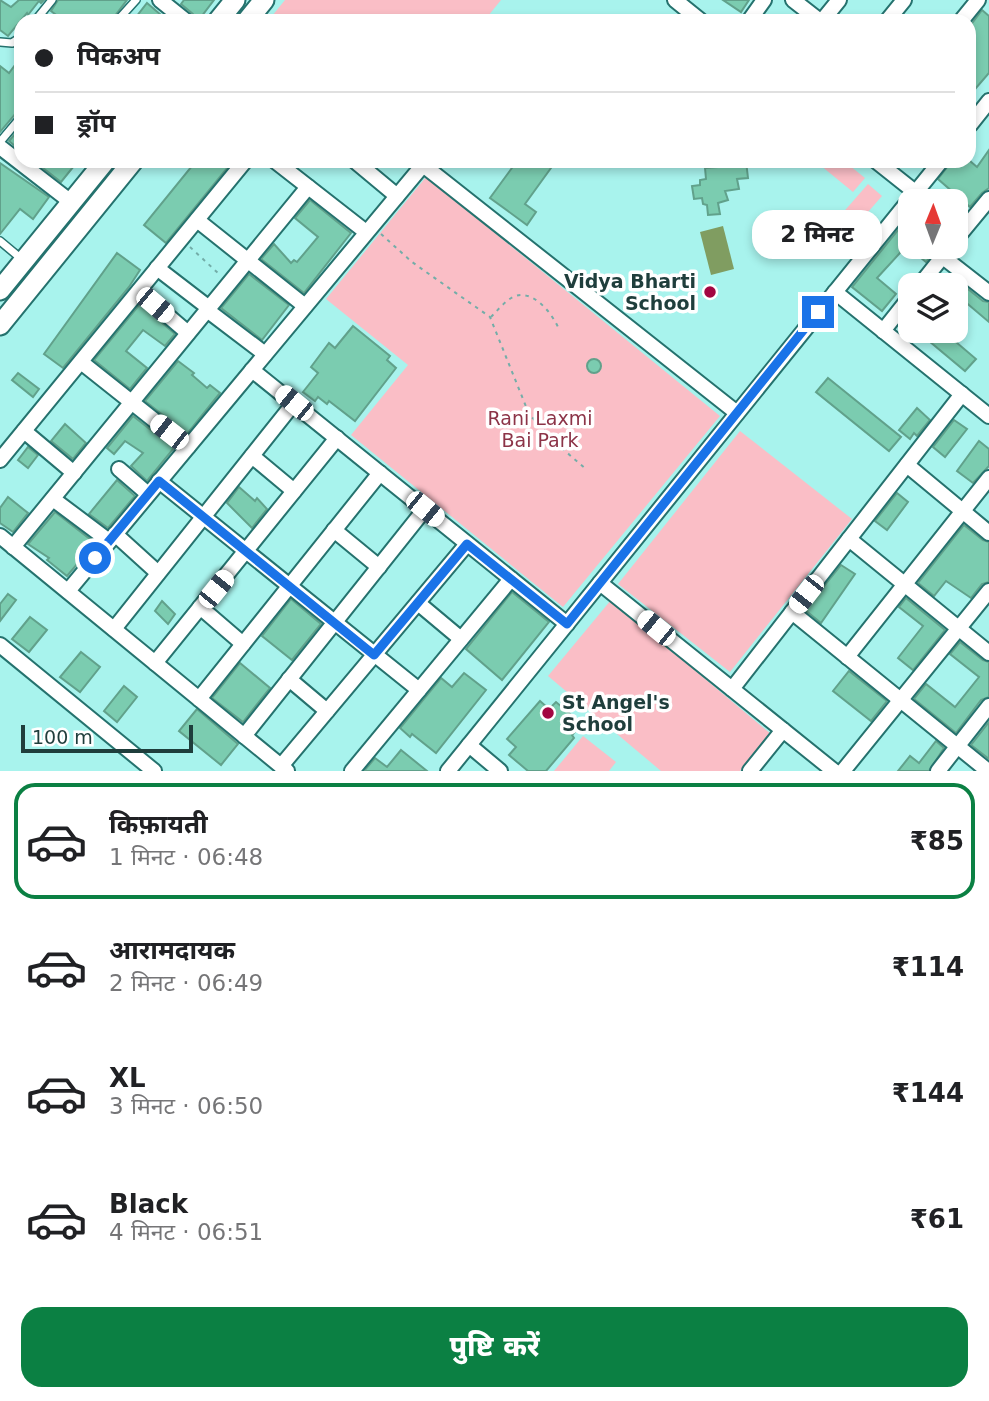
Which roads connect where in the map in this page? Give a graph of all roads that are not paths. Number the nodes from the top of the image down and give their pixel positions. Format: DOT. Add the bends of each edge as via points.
graph roads {
  1 [pos="52,0"];
  2 [pos="136,0"];
  3 [pos="160,0"];
  4 [pos="235,0"];
  5 [pos="264,0"];
  6 [pos="674,0"];
  7 [pos="764,0"];
  8 [pos="793,0"];
  9 [pos="839,0"];
  10 [pos="904,0"];
  11 [pos="978,0"];
  12 [pos="690,5"];
  13 [pos="41,14"];
  14 [pos="123,14"];
  15 [pos="177,14"];
  16 [pos="224,14"];
  17 [pos="253,14"];
  18 [pos="753,14"];
  19 [pos="812,14"];
  20 [pos="827,14"];
  21 [pos="893,14"];
  22 [pos="967,14"];
  23 [pos="989,101"];
  24 [pos="976,117"];
  25 [pos="14,125"];
  26 [pos="0,142"];
  27 [pos="0,147"];
  28 [pos="14,158"];
  29 [pos="27,168"];
  30 [pos="99,168"];
  31 [pos="127,168"];
  32 [pos="239,168"];
  33 [pos="284,168"];
  34 [pos="363,168"];
  35 [pos="417,168"];
  36 [pos="426,168"];
  37 [pos="882,168"];
  38 [pos="935,168"];
  39 [pos="308,187"];
  40 [pos="901,189"];
  41 [pos="919,189"];
  42 [pos="397,196"];
  43 [pos="989,199"];
  44 [pos="71,202"];
  45 [pos="898,216"];
  46 [pos="197,220"];
  47 [pos="968,224"];
  48 [pos="373,233"];
  49 [pos="0,241"];
  50 [pos="940,259"];
  51 [pos="953,259"];
  52 [pos="24,261"];
  53 [pos="247,261"];
  54 [pos="157,268"];
  55 [pos="929,273"];
  56 [pos="0,290"];
  57 [pos="138,291"];
  58 [pos="835,292"];
  59 [pos="989,293"];
  60 [pos="305,306"];
  61 [pos="208,309"];
  62 [pos="898,313"];
  63 [pos="0,325"];
  64 [pos="883,331"];
  65 [pos="188,333"];
  66 [pos="265,354"];
  67 [pos="80,362"];
  68 [pos="252,370"];
  69 [pos="962,394"];
  70 [pos="131,402"];
  71 [pos="294,403"];
  72 [pos="737,413"];
  73 [pos="989,416"];
  74 [pos="24,431"];
  75 [pos="337,438"];
  76 [pos="188,447"];
  77 [pos="252,456"];
  78 [pos="0,460"];
  79 [pos="907,465"];
  80 [pos="119,469"];
  81 [pos="74,473"];
  82 [pos="380,473"];
  83 [pos="989,478"];
  84 [pos="159,481"];
  85 [pos="294,491"];
  86 [pos="148,495"];
  87 [pos="53,499"];
  88 [pos="425,509"];
  89 [pos="963,511"];
  90 [pos="203,517"];
  91 [pos="334,530"];
  92 [pos="989,533"];
  93 [pos="0,536"];
  94 [pos="112,538"];
  95 [pos="849,539"];
  96 [pos="467,544"];
  97 [pos="13,547"];
  98 [pos="246,551"];
  99 [pos="379,567"];
  100 [pos="158,573"];
  101 [pos="511,579"];
  102 [pos="600,583"];
  103 [pos="905,584"];
  104 [pos="289,586"];
  105 [pos="68,591"];
  106 [pos="989,592"];
  107 [pos="418,603"];
  108 [pos="200,607"];
  109 [pos="792,612"];
  110 [pos="334,622"];
  111 [pos="567,624"];
  112 [pos="959,628"];
  113 [pos="114,629"];
  114 [pos="461,639"];
  115 [pos="243,644"];
  116 [pos="0,645"];
  117 [pos="989,653"];
  118 [pos="374,655"];
  119 [pos="847,657"];
  120 [pos="155,663"];
  121 [pos="289,679"];
  122 [pos="732,689"];
  123 [pos="419,690"];
  124 [pos="199,699"];
  125 [pos="901,700"];
  126 [pos="989,706"];
  127 [pos="327,711"];
  128 [pos="783,730"];
  129 [pos="244,736"];
  130 [pos="469,745"];
  131 [pos="957,746"];
  132 [pos="284,769"];
  133 [pos="155,771"];
  134 [pos="352,771"];
  135 [pos="448,771"];
  136 [pos="500,771"];
  137 [pos="750,771"];
  138 [pos="834,771"];
  139 [pos="843,771"];
  140 [pos="938,771"];
  141 [pos="988,771"];
  1 -- 13 [label="lane"];
  2 -- 14 [label="lane"];
  3 -- 15 [label="street"];
  4 -- 16 [label="street"];
  5 -- 17 [label="street"];
  6 -- 12 [label="street"];
  7 -- 18 [label="street"];
  8 -- 19 [label="street"];
  9 -- 20 [label="street"];
  10 -- 21 [label="street"];
  11 -- 22 [label="street"];
  23 -- 24 [label="street"];
  25 -- 26 [label="lane"];
  27 -- 28 [label="street"];
  29 -- 44 [label="street"];
  30 -- 44 [label="street"];
  31 -- 63 [label="street"];
  32 -- 46 [label="street"];
  33 -- 39 [label="street"];
  34 -- 42 [label="street"];
  35 -- 42 [label="street"];
  36 -- 72 [label="street"];
  37 -- 40 [label="street"];
  38 -- 41 [label="street"];
  39 -- 48 [label="street"];
  39 -- 53 [label="street"];
  42 -- 48 [label="street"];
  43 -- 47 [label="street"];
  44 -- 52 [label="street"];
  45 -- 58 [label="street"];
  46 -- 53 [label="street"];
  46 -- 54 [label="street"];
  48 -- 60 [label="street"];
  49 -- 52 [label="lane"];
  50 -- 55 [label="street"];
  51 -- 59 [label="street"];
  52 -- 56 [label="street"];
  53 -- 60 [label="street"];
  53 -- 61 [label="street"];
  54 -- 57 [label="street"];
  54 -- 61 [label="street"];
  57 -- 65 [label="street"];
  57 -- 67 [label="street"];
  58 -- 64 [label="street"];
  58 -- 72 [label="street"];
  60 -- 66 [label="street"];
  61 -- 65 [label="street"];
  61 -- 66 [label="street"];
  62 -- 64 [label="street"];
  64 -- 69 [label="street"];
  65 -- 70 [label="street"];
  66 -- 68 [label="street"];
  67 -- 70 [label="street"];
  67 -- 74 [label="street"];
  68 -- 71 [label="street"];
  68 -- 76 [label="street"];
  69 -- 73 [label="street"];
  69 -- 79 [label="street"];
  70 -- 76 [label="street"];
  70 -- 81 [label="street"];
  71 -- 75 [label="street"];
  71 -- 77 [label="street"];
  72 -- 102 [label="street"];
  74 -- 78 [label="street"];
  74 -- 81 [label="street"];
  75 -- 82 [label="street"];
  75 -- 85 [label="street"];
  76 -- 84 [label="street"];
  77 -- 85 [label="street"];
  77 -- 90 [label="street"];
  79 -- 89 [label="street"];
  79 -- 95 [label="street"];
  80 -- 86 [label="street"];
  81 -- 87 [label="street"];
  82 -- 88 [label="street"];
  82 -- 91 [label="street"];
  83 -- 89 [label="street"];
  84 -- 86 [label="street"];
  84 -- 90 [label="street"];
  85 -- 98 [label="street"];
  86 -- 94 [label="street"];
  87 -- 94 [label="street"];
  87 -- 97 [label="street"];
  88 -- 96 [label="street"];
  88 -- 99 [label="street"];
  89 -- 92 [label="street"];
  89 -- 103 [label="street"];
  90 -- 98 [label="street"];
  90 -- 100 [label="street"];
  91 -- 99 [label="street"];
  91 -- 104 [label="street"];
  93 -- 97 [label="street"];
  94 -- 100 [label="street"];
  94 -- 105 [label="street"];
  95 -- 103 [label="street"];
  95 -- 109 [label="street"];
  96 -- 101 [label="street"];
  96 -- 107 [label="street"];
  97 -- 105 [label="street"];
  98 -- 104 [label="street"];
  98 -- 108 [label="street"];
  99 -- 110 [label="street"];
  100 -- 113 [label="street"];
  101 -- 111 [label="street"];
  101 -- 114 [label="street"];
  102 -- 111 [label="street"];
  102 -- 122 [label="street"];
  103 -- 112 [label="street"];
  103 -- 119 [label="street"];
  104 -- 110 [label="street"];
  104 -- 115 [label="street"];
  105 -- 113 [label="street"];
  106 -- 112 [label="street"];
  107 -- 114 [label="street"];
  107 -- 118 [label="street"];
  108 -- 115 [label="street"];
  108 -- 120 [label="street"];
  109 -- 119 [label="street"];
  109 -- 122 [label="street"];
  110 -- 118 [label="street"];
  110 -- 121 [label="street"];
  111 -- 130 [label="street"];
  112 -- 117 [label="street"];
  112 -- 125 [label="street"];
  113 -- 120 [label="street"];
  114 -- 123 [label="street"];
  115 -- 124 [label="street"];
  116 -- 133 [label="street"];
  118 -- 123 [label="street"];
  118 -- 127 [label="street"];
  119 -- 125 [label="street"];
  120 -- 124 [label="street"];
  121 -- 127 [label="street"];
  121 -- 129 [label="street"];
  122 -- 128 [label="street"];
  123 -- 134 [label="street"];
  124 -- 129 [label="street"];
  125 -- 131 [label="street"];
  125 -- 139 [label="street"];
  126 -- 131 [label="street"];
  127 -- 132 [label="street"];
  128 -- 137 [label="street"];
  128 -- 138 [label="street"];
  129 -- 132 [label="street"];
  130 -- 135 [label="street"];
  130 -- 136 [label="street"];
  131 -- 140 [label="street"];
  131 -- 141 [label="street"];
}
